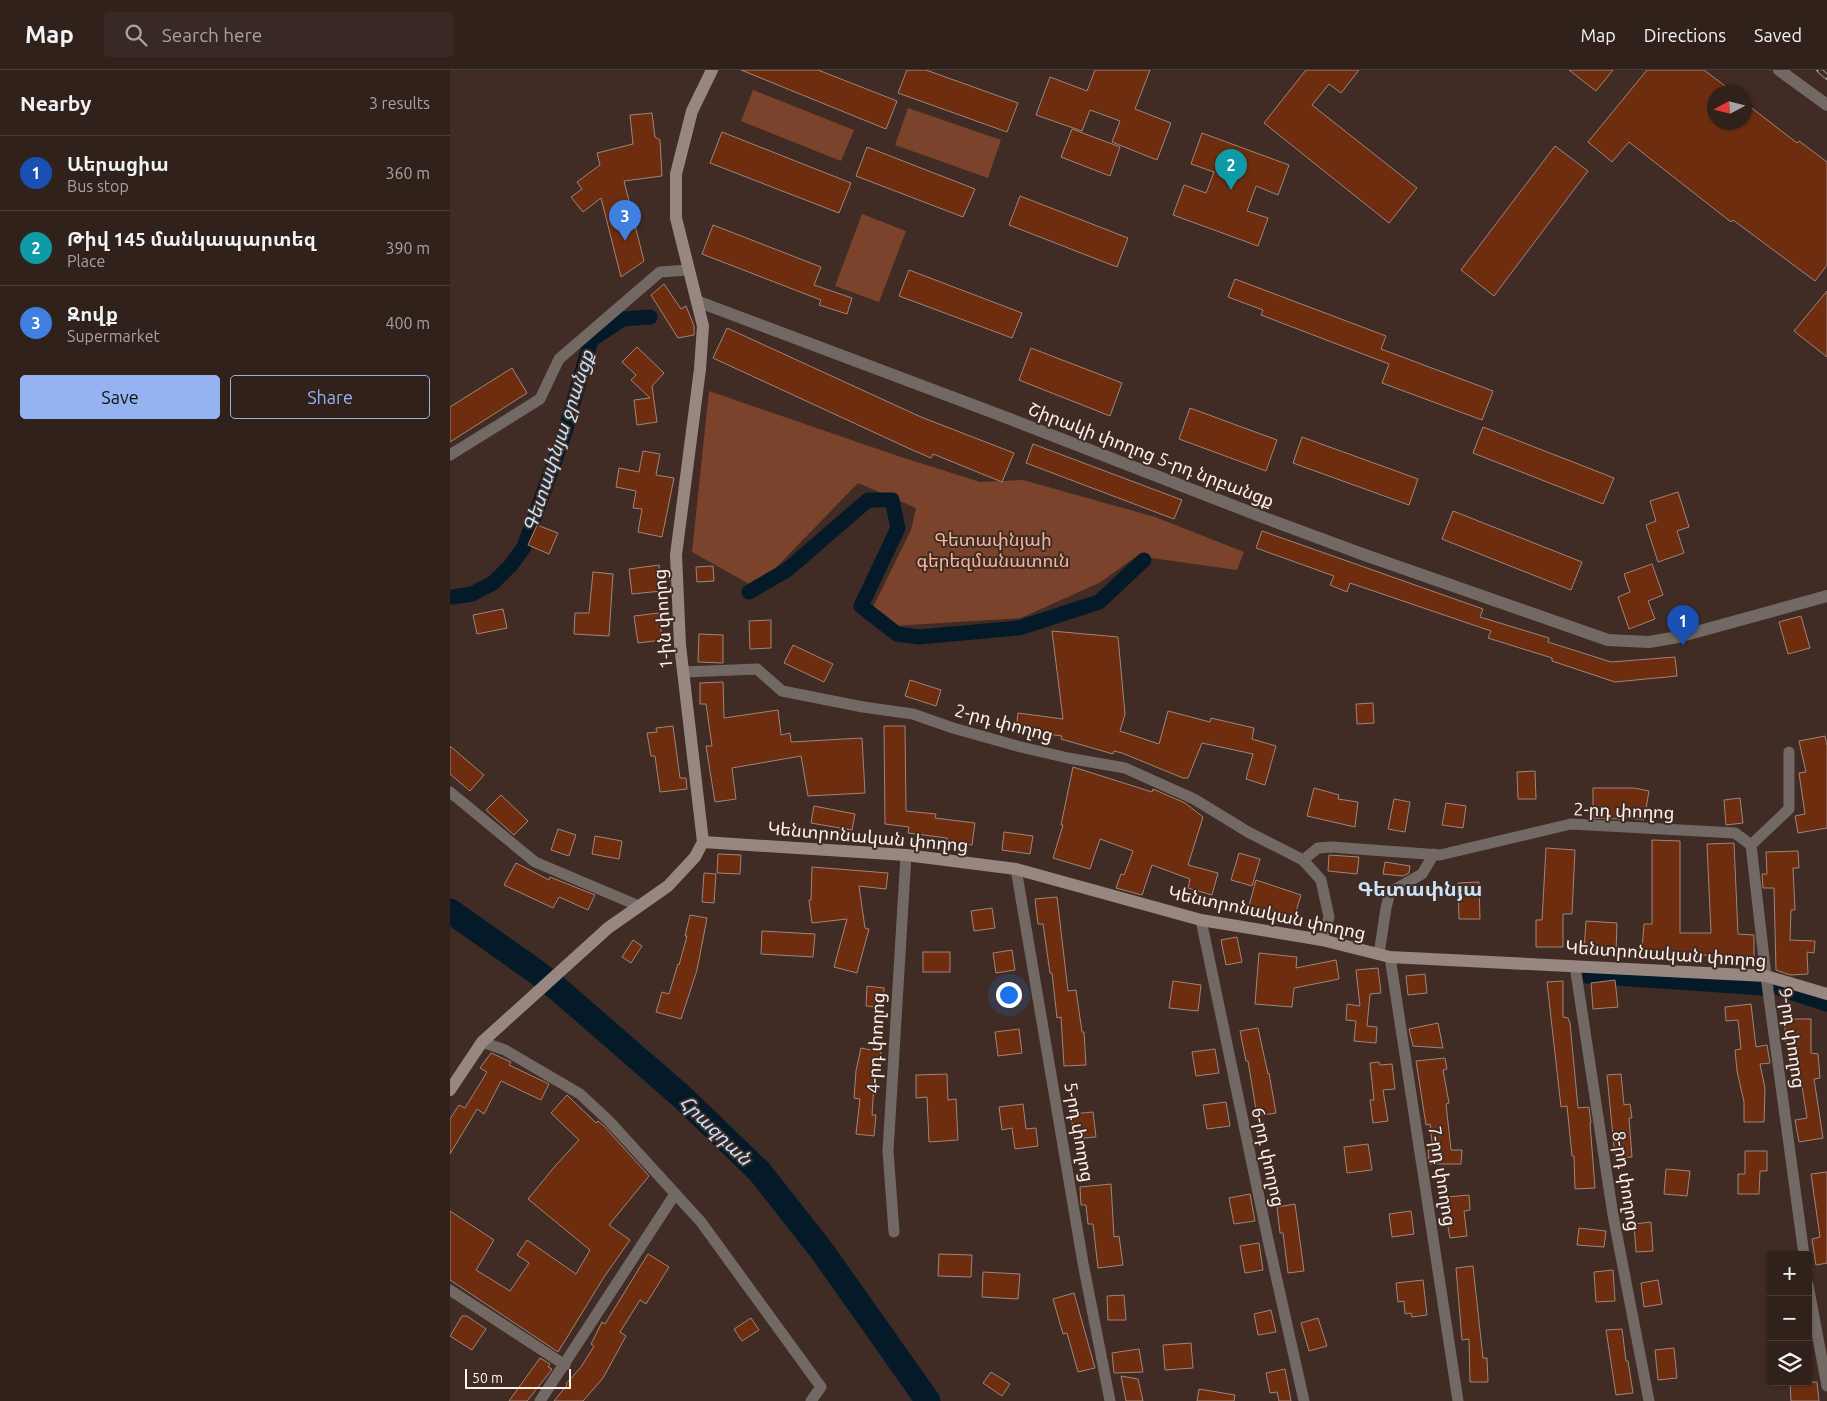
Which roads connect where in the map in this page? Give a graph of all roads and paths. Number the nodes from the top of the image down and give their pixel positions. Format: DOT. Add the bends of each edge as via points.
graph roads {
  1 [pos="712,70"];
  2 [pos="1779,70"];
  3 [pos="1827,105"];
  4 [pos="688,270"];
  5 [pos="699,302"];
  6 [pos="450,455"];
  7 [pos="1827,596"];
  8 [pos="684,672"];
  9 [pos="1789,752"];
  10 [pos="450,792"];
  11 [pos="703,842"];
  12 [pos="1751,845"];
  13 [pos="1434,854"];
  14 [pos="906,855"];
  15 [pos="1303,860"];
  16 [pos="1016,869"];
  17 [pos="639,906"];
  18 [pos="1201,920"];
  19 [pos="1322,940"];
  20 [pos="1384,956"];
  21 [pos="1574,966"];
  22 [pos="1766,976"];
  23 [pos="1827,994"];
  24 [pos="486,1038"];
  25 [pos="450,1090"];
  26 [pos="675,1194"];
  27 [pos="894,1232"];
  28 [pos="1803,1251"];
  29 [pos="450,1290"];
  30 [pos="1810,1296"];
  31 [pos="565,1365"];
  32 [pos="1827,1386"];
  33 [pos="540,1401"];
  34 [pos="811,1401"];
  35 [pos="1110,1401"];
  36 [pos="1304,1401"];
  37 [pos="1458,1401"];
  38 [pos="1649,1401"];
  1 -- 4 [label="main road" via="692,111 676,174 676,218"];
  2 -- 3 [label="street"];
  4 -- 5 [label="main road"];
  4 -- 6 [label="street" via="660,272 559,359 540,399"];
  5 -- 7 [label="street, Շիրակի փողոց 5-րդ նրբանցք" via="1265,518 1608,640 1649,642 1678,637"];
  5 -- 8 [label="main road, 1-ին փողոց" via="703,326 700,369 676,555"];
  8 -- 11 [label="main road, 1-ին փողոց"];
  8 -- 15 [label="street, 2-րդ փողոց" via="757,669 782,691 913,714 1017,746 1125,768 1194,799"];
  9 -- 12 [label="street" via="1789,809"];
  10 -- 17 [label="street" via="535,862"];
  11 -- 14 [label="main road, Կենտրոնական փողոց"];
  11 -- 17 [label="main road" via="695,857 668,886"];
  12 -- 13 [label="street, 2-րդ փողոց" via="1735,833 1571,824"];
  12 -- 22 [label="street, 9-րդ փողոց"];
  13 -- 15 [label="street, 2-րդ փողոց" via="1331,847 1318,848"];
  13 -- 20 [label="street" via="1422,874 1390,892"];
  14 -- 16 [label="main road, Կենտրոնական փողոց"];
  14 -- 27 [label="street, 4-րդ փողոց" via="888,1151"];
  15 -- 19 [label="street, 2-րդ փողոց" via="1321,880 1329,917"];
  16 -- 18 [label="main road, Կենտրոնական փողոց"];
  16 -- 35 [label="street, 5-րդ փողոց" via="1081,1253"];
  17 -- 24 [label="main road" via="608,928"];
  18 -- 19 [label="main road, Կենտրոնական փողոց"];
  18 -- 36 [label="street, 6-րդ փողոց"];
  19 -- 20 [label="main road, Կենտրոնական փողոց"];
  20 -- 21 [label="main road, Կենտրոնական փողոց"];
  20 -- 37 [label="street, 7-րդ փողոց"];
  21 -- 22 [label="main road, Կենտրոնական փողոց"];
  21 -- 38 [label="street, 8-րդ փողոց" via="1614,1215"];
  22 -- 23 [label="main road, Կենտրոնական փողոց"];
  22 -- 28 [label="street, 9-րդ փողոց"];
  24 -- 25 [label="main road"];
  24 -- 26 [label="street" via="580,1094"];
  26 -- 31 [label="street"];
  26 -- 34 [label="street" via="701,1222 820,1387"];
  29 -- 31 [label="street"];
  30 -- 32 [label="street"];
  31 -- 33 [label="street"];
}
